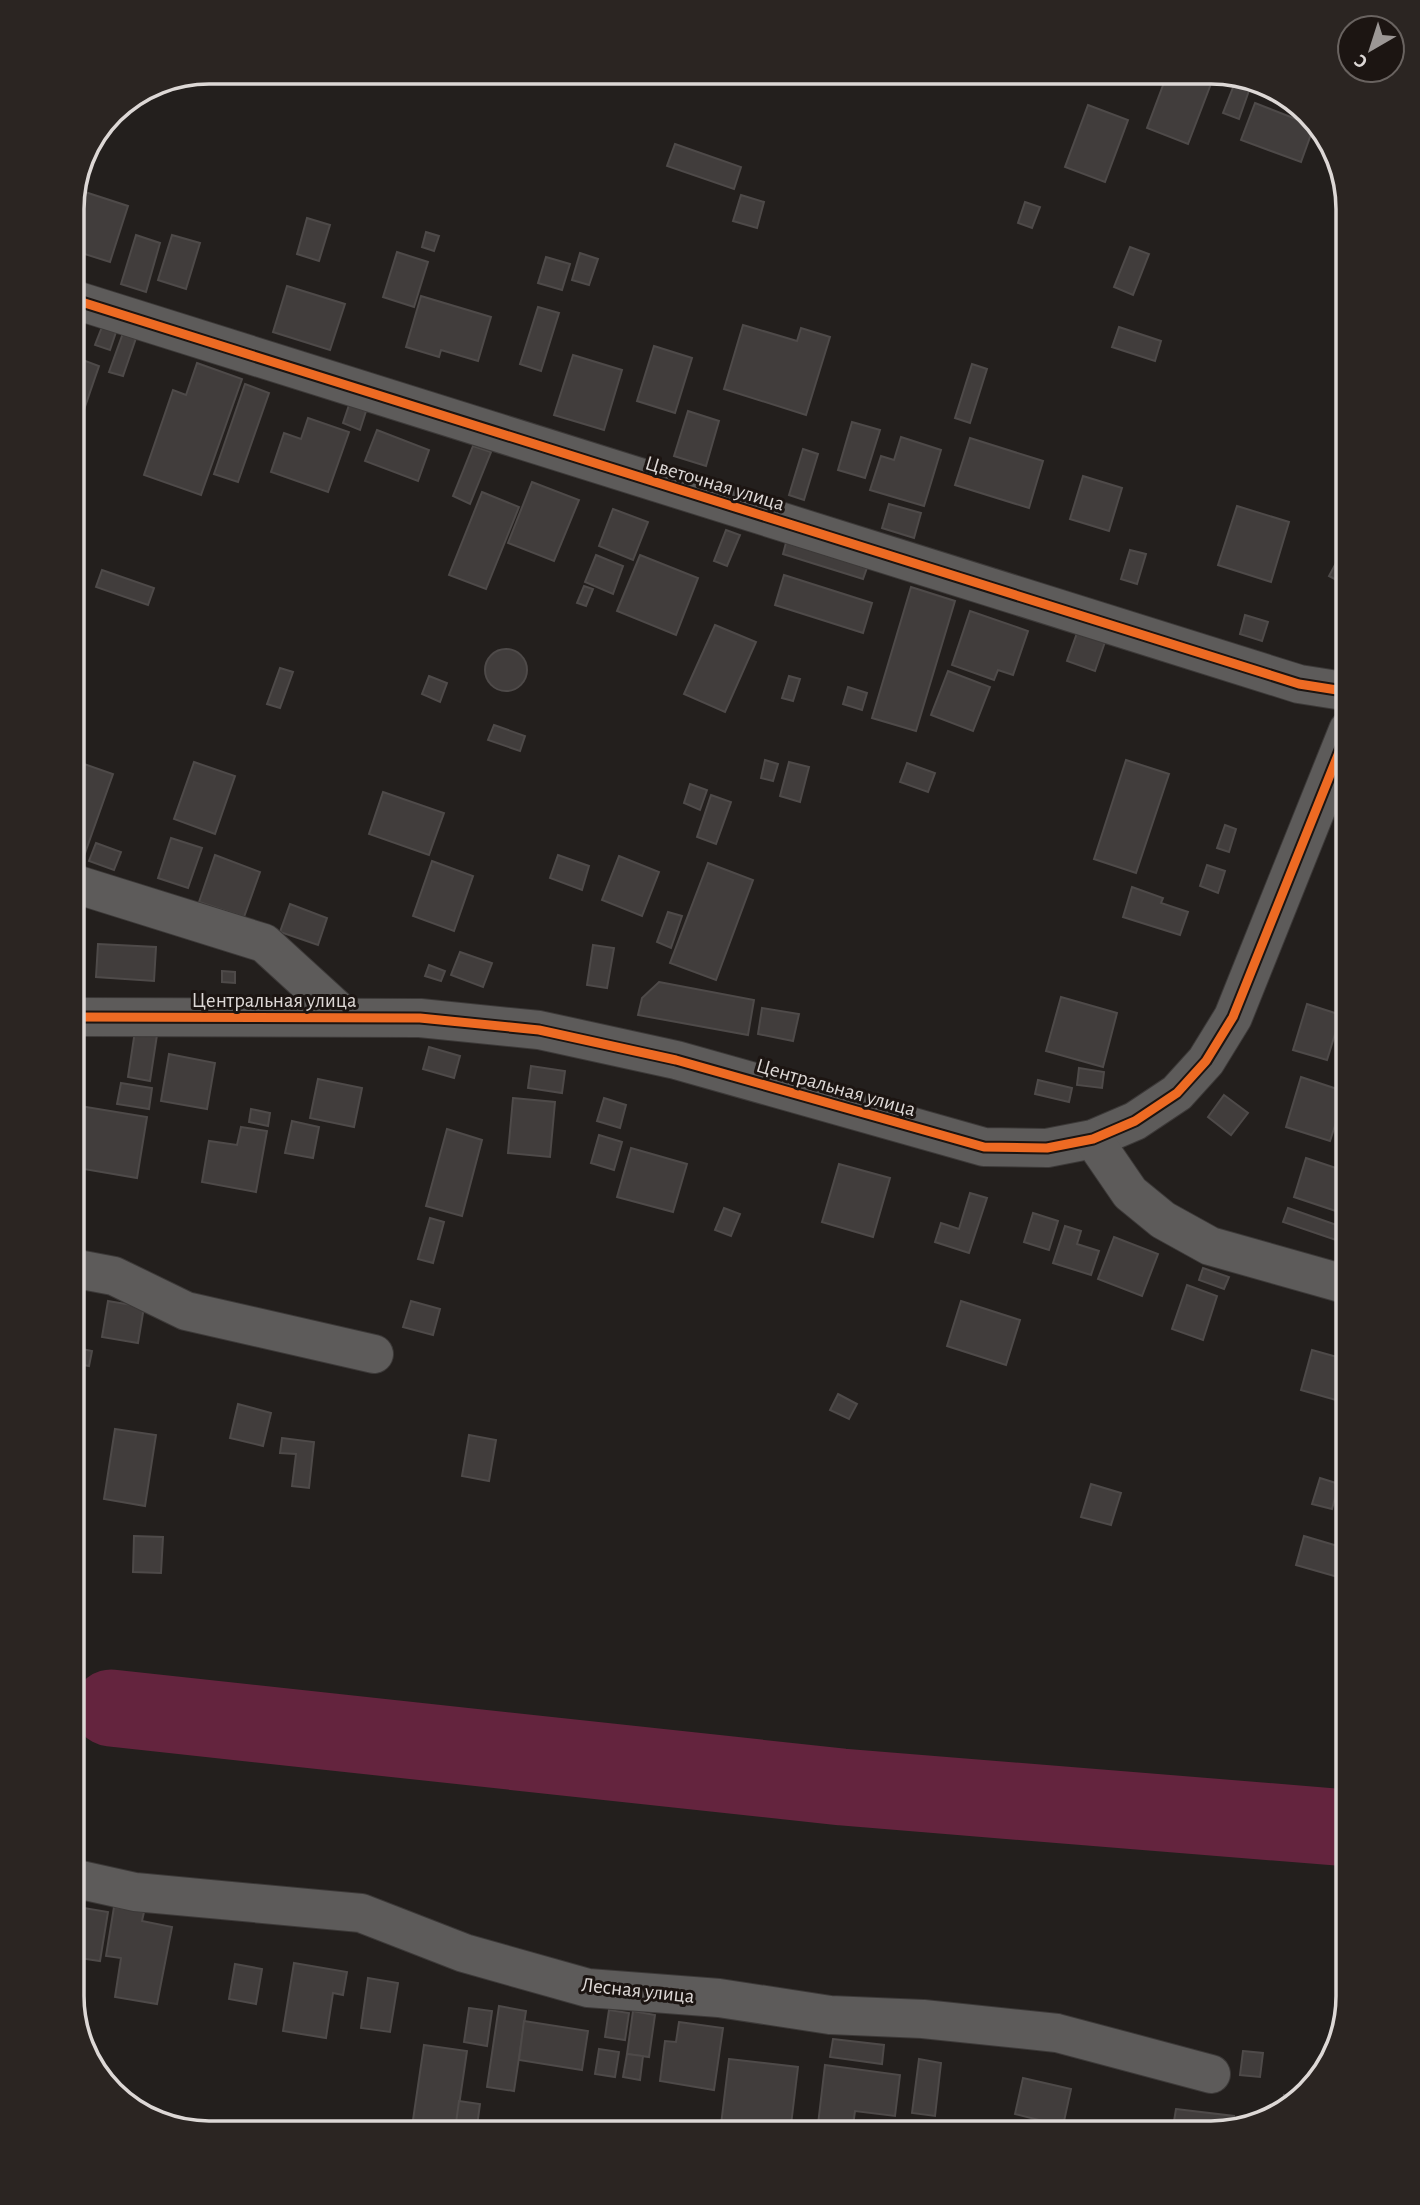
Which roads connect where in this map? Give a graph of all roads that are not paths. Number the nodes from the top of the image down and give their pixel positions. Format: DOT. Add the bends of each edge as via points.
graph roads {
  1 [pos="84,303"];
  2 [pos="1336,690"];
  3 [pos="1336,760"];
  4 [pos="84,887"];
  5 [pos="84,1017"];
  6 [pos="345,1017"];
  7 [pos="1093,1139"];
  8 [pos="84,1270"];
  9 [pos="1336,1282"];
  10 [pos="374,1354"];
  11 [pos="84,1881"];
  12 [pos="1211,2074"];
  1 -- 2 [label="street, Цветочная улица" via="1299,684"];
  3 -- 7 [label="street, Центральная улица" via="1233,1017 1206,1061 1177,1093 1135,1121"];
  4 -- 6 [label="street" via="264,943"];
  5 -- 6 [label="street, Центральная улица"];
  6 -- 7 [label="street, Центральная улица" via="420,1018 538,1030 676,1060 984,1147 1047,1148"];
  7 -- 9 [label="street" via="1130,1192 1175,1226 1210,1246"];
  8 -- 10 [label="street" via="114,1276 186,1311"];
  11 -- 12 [label="street, Лесная улица" via="135,1892 361,1913 464,1953 588,1988 719,1998 830,2015 1056,2033"];
}
